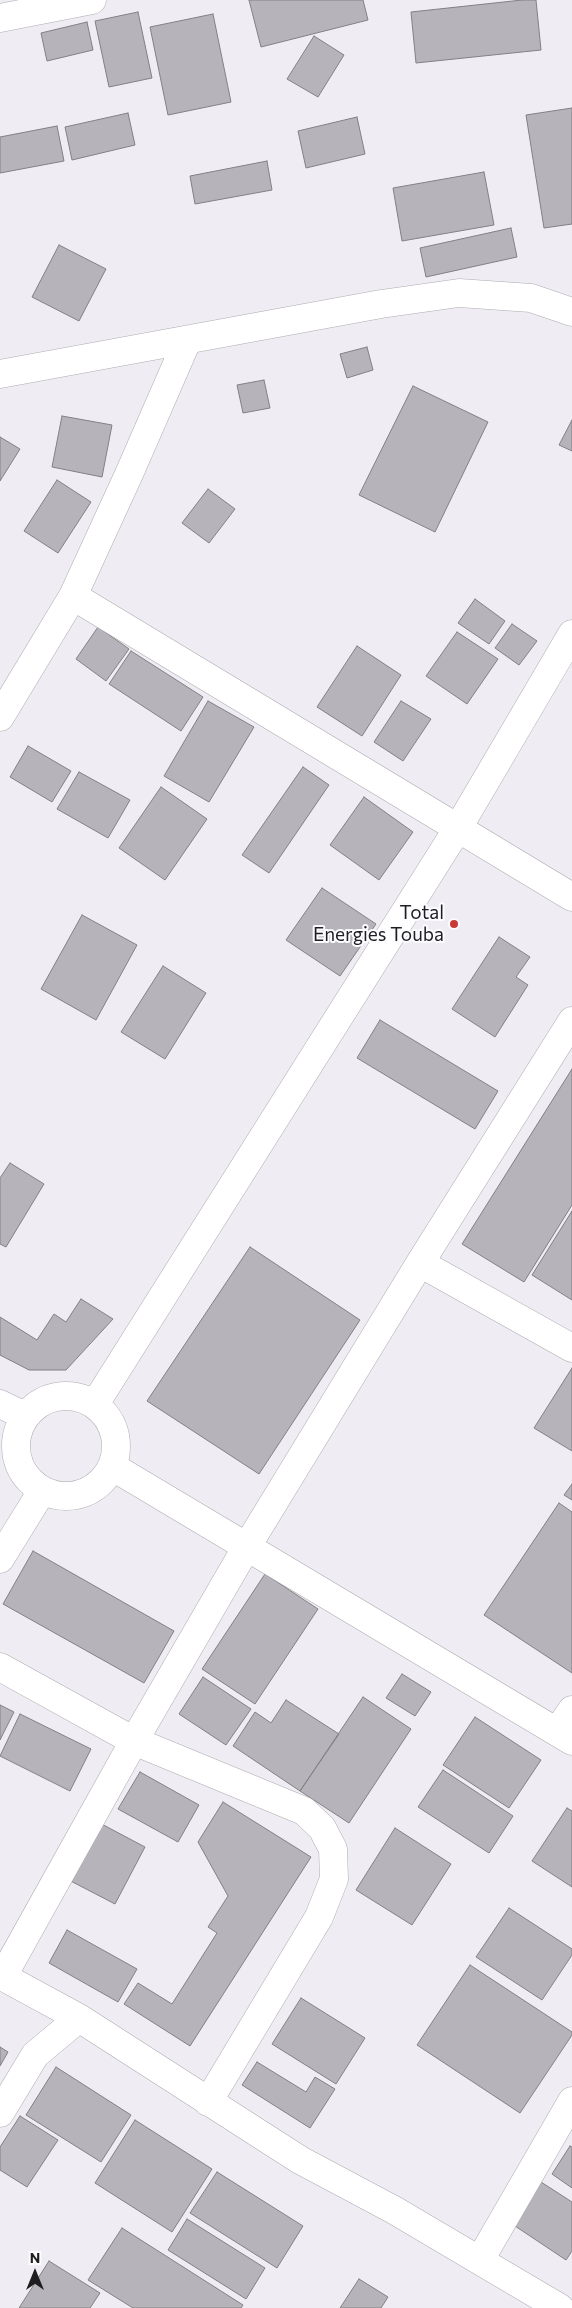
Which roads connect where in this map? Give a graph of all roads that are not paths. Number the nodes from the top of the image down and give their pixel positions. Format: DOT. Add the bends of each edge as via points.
graph roads {
  1 [pos="92,0"];
  2 [pos="0,18"];
  3 [pos="572,312"];
  4 [pos="187,341"];
  5 [pos="0,374"];
  6 [pos="73,596"];
  7 [pos="572,634"];
  8 [pos="0,717"];
  9 [pos="458,828"];
  10 [pos="572,897"];
  11 [pos="572,1021"];
  12 [pos="420,1263"];
  13 [pos="572,1348"];
  14 [pos="0,1404"];
  15 [pos="95,1404"];
  16 [pos="25,1416"];
  17 [pos="113,1467"];
  18 [pos="10,1473"];
  19 [pos="42,1491"];
  20 [pos="246,1548"];
  21 [pos="0,1559"];
  22 [pos="0,1667"];
  23 [pos="567,1728"];
  24 [pos="134,1741"];
  25 [pos="2,1976"];
  26 [pos="79,2018"];
  27 [pos="572,2101"];
  28 [pos="208,2102"];
  29 [pos="0,2113"];
  30 [pos="480,2260"];
  31 [pos="560,2308"];
  1 -- 2 [label="street"];
  3 -- 4 [label="street" via="531,298 459,293 381,304"];
  4 -- 5 [label="street"];
  4 -- 6 [label="street"];
  6 -- 8 [label="street"];
  6 -- 9 [label="street"];
  7 -- 9 [label="street"];
  9 -- 10 [label="street"];
  9 -- 15 [label="street"];
  11 -- 12 [label="street"];
  12 -- 13 [label="street"];
  12 -- 20 [label="street"];
  14 -- 16 [label="street"];
  15 -- 16 [label="street" via="77,1397 58,1396 40,1403"];
  15 -- 17 [label="street" via="108,1417 116,1433"];
  16 -- 18 [label="street" via="17,1433"];
  17 -- 19 [label="street" via="101,1484 82,1494 62,1497"];
  17 -- 20 [label="street"];
  18 -- 19 [label="street"];
  19 -- 21 [label="street"];
  20 -- 23 [label="street"];
  20 -- 24 [label="street"];
  22 -- 24 [label="street"];
  24 -- 25 [label="street"];
  24 -- 28 [label="street" via="304,1811 322,1828 333,1849 334,1880 319,1917"];
  25 -- 26 [label="street"];
  26 -- 28 [label="street"];
  26 -- 29 [label="street" via="35,2054"];
  27 -- 30 [label="street"];
  28 -- 30 [label="street" via="300,2160"];
  30 -- 31 [label="street"];
}
